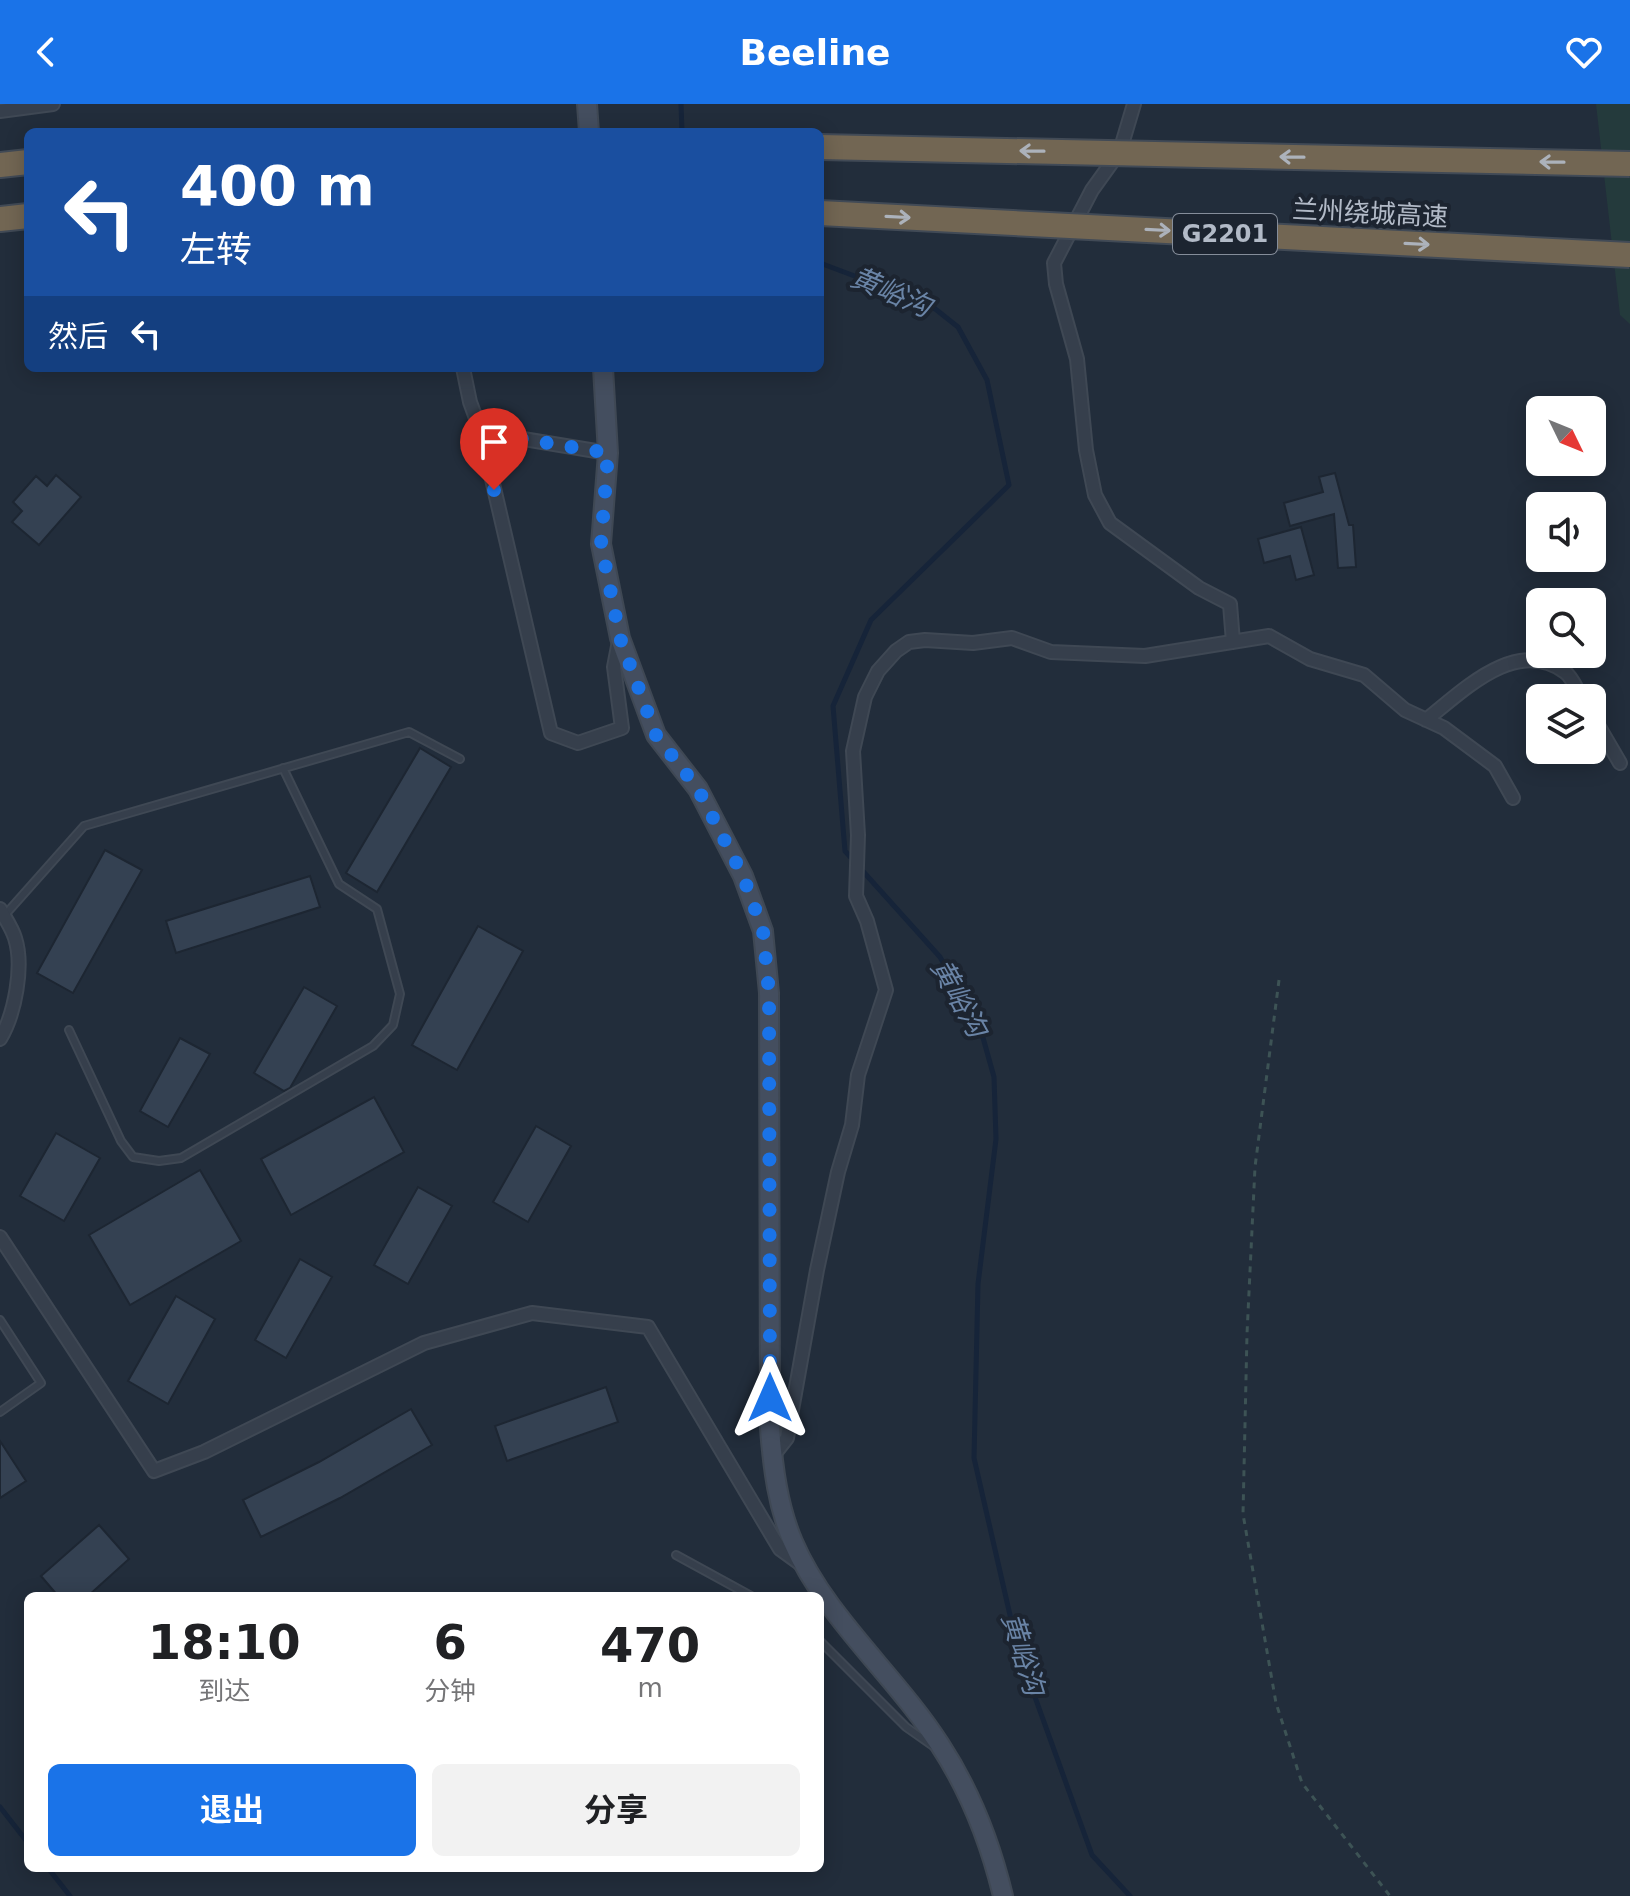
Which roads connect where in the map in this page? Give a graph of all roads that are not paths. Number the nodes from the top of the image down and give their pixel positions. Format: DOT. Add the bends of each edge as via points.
graph roads {
  1 [pos="53,104"];
  2 [pos="587,104"];
  3 [pos="1134,104"];
  4 [pos="0,111"];
  5 [pos="589,128"];
  6 [pos="824,147"];
  7 [pos="24,162"];
  8 [pos="1630,164"];
  9 [pos="0,165"];
  10 [pos="824,213"];
  11 [pos="24,216"];
  12 [pos="0,219"];
  13 [pos="1630,255"];
  14 [pos="464,372"];
  15 [pos="603,372"];
  16 [pos="481,432"];
  17 [pos="608,453"];
  18 [pos="620,638"];
  19 [pos="1233,642"];
  20 [pos="1574,684"];
  21 [pos="1426,720"];
  22 [pos="1606,739"];
  23 [pos="460,759"];
  24 [pos="1620,763"];
  25 [pos="283,768"];
  26 [pos="1513,798"];
  27 [pos="2,913"];
  28 [pos="69,1030"];
  29 [pos="0,1039"];
  30 [pos="0,1237"];
  31 [pos="0,1320"];
  32 [pos="0,1412"];
  33 [pos="772,1457"];
  34 [pos="676,1555"];
  35 [pos="808,1569"];
  36 [pos="744,1592"];
  37 [pos="823,1592"];
  38 [pos="824,1593"];
  39 [pos="824,1645"];
  40 [pos="946,1755"];
  41 [pos="1003,1896"];
  1 -- 4 [label="street"];
  2 -- 5 [label="main road"];
  3 -- 19 [label="street" via="1120,151 1092,190 1054,263 1077,359 1086,450 1095,495 1110,523 1199,588 1230,604"];
  8 -- 6 [label="highway, 兰州绕城高速, one-way, bridge"];
  7 -- 9 [label="highway"];
  10 -- 13 [label="highway, 兰州绕城高速 / G2201, one-way, bridge"];
  11 -- 12 [label="highway"];
  14 -- 16 [label="street"];
  15 -- 17 [label="main road"];
  16 -- 17 [label="street"];
  16 -- 18 [label="street" via="551,733 578,743 622,728 614,667"];
  17 -- 18 [label="main road" via="601,544"];
  18 -- 33 [label="main road" via="656,735 698,789 743,876 763,931 769,993"];
  19 -- 21 [label="street" via="1269,636 1310,659 1364,675 1405,710"];
  19 -- 33 [label="street" via="1145,656 1051,652 1012,638 973,643 925,640 909,642 878,671 865,697 853,751 856,896 886,990 858,1075 787,1438"];
  20 -- 21 [label="street" via="1567,673 1542,660 1516,661 1482,675"];
  21 -- 26 [label="street" via="1495,766"];
  22 -- 24 [label="street"];
  23 -- 25 [label="lane" via="409,732"];
  25 -- 27 [label="lane" via="84,826"];
  25 -- 28 [label="lane" via="339,884 377,909 400,994 393,1025 373,1046 181,1158 159,1161 133,1157 121,1141"];
  27 -- 29 [label="street" via="15,939 18,984"];
  30 -- 35 [label="street" via="154,1471 204,1452 424,1343 532,1313 648,1327 780,1549"];
  31 -- 32 [label="lane" via="41,1383"];
  33 -- 35 [label="main road" via="784,1517"];
  34 -- 36 [label="lane"];
  35 -- 37 [label="main road"];
  38 -- 40 [label="main road"];
  39 -- 40 [label="lane" via="906,1727"];
  40 -- 41 [label="main road" via="980,1819"];
}
